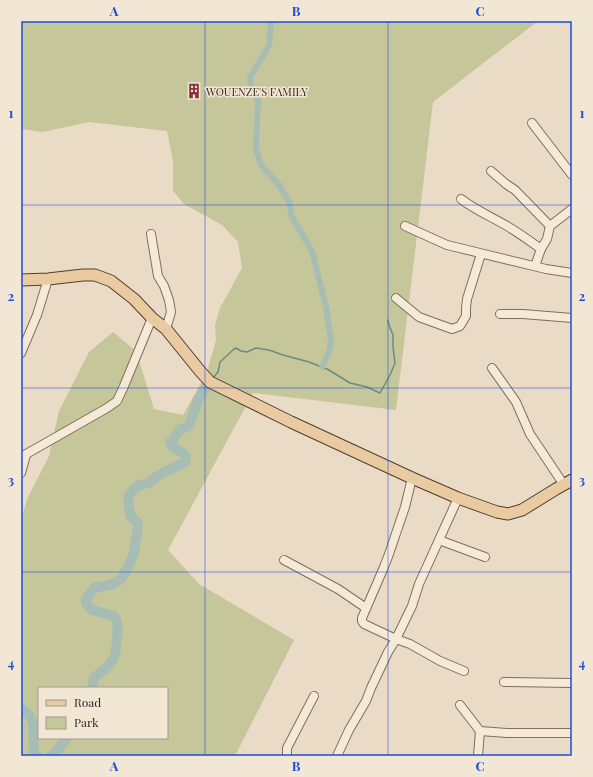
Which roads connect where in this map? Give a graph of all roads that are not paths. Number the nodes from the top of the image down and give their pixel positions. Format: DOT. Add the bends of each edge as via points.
graph roads {
  1 [pos="532,123"];
  2 [pos="491,171"];
  3 [pos="572,175"];
  4 [pos="461,199"];
  5 [pos="572,209"];
  6 [pos="405,226"];
  7 [pos="550,226"];
  8 [pos="151,234"];
  9 [pos="540,249"];
  10 [pos="482,254"];
  11 [pos="535,266"];
  12 [pos="572,273"];
  13 [pos="48,279"];
  14 [pos="21,280"];
  15 [pos="396,298"];
  16 [pos="500,314"];
  17 [pos="152,318"];
  18 [pos="572,318"];
  19 [pos="166,330"];
  20 [pos="21,353"];
  21 [pos="492,368"];
  22 [pos="23,456"];
  23 [pos="21,473"];
  24 [pos="412,478"];
  25 [pos="569,481"];
  26 [pos="458,498"];
  27 [pos="439,540"];
  28 [pos="485,557"];
  29 [pos="284,560"];
  30 [pos="366,608"];
  31 [pos="396,639"];
  32 [pos="464,671"];
  33 [pos="504,682"];
  34 [pos="572,683"];
  35 [pos="314,696"];
  36 [pos="460,705"];
  37 [pos="480,731"];
  38 [pos="572,733"];
  39 [pos="287,756"];
  40 [pos="337,756"];
  41 [pos="478,756"];
  1 -- 3 [label="street"];
  2 -- 7 [label="street" via="515,190"];
  4 -- 9 [label="street"];
  5 -- 7 [label="street"];
  6 -- 10 [label="street" via="447,245"];
  7 -- 9 [label="street" via="547,239"];
  8 -- 19 [label="street" via="158,276 169,300 170,312"];
  9 -- 11 [label="street"];
  10 -- 11 [label="street"];
  10 -- 15 [label="street" via="468,299 466,316 460,326 452,329 419,317"];
  11 -- 12 [label="street"];
  13 -- 14 [label="main road"];
  13 -- 17 [label="main road" via="95,275 111,281 134,299"];
  13 -- 20 [label="street" via="37,315"];
  16 -- 18 [label="street"];
  17 -- 19 [label="main road"];
  17 -- 22 [label="street" via="117,401"];
  19 -- 24 [label="main road" via="210,382"];
  21 -- 25 [label="street" via="516,402 530,434"];
  22 -- 23 [label="street"];
  24 -- 26 [label="main road"];
  24 -- 30 [label="street" via="405,507 384,567"];
  25 -- 26 [label="main road" via="522,510 508,514"];
  26 -- 27 [label="street"];
  27 -- 28 [label="street"];
  27 -- 31 [label="street"];
  29 -- 30 [label="street" via="338,589"];
  30 -- 31 [label="street" via="362,618 364,624"];
  31 -- 32 [label="street"];
  31 -- 40 [label="street"];
  33 -- 34 [label="street"];
  35 -- 39 [label="street" via="287,748"];
  36 -- 37 [label="street"];
  37 -- 38 [label="street" via="507,734"];
  37 -- 41 [label="street"];
}
